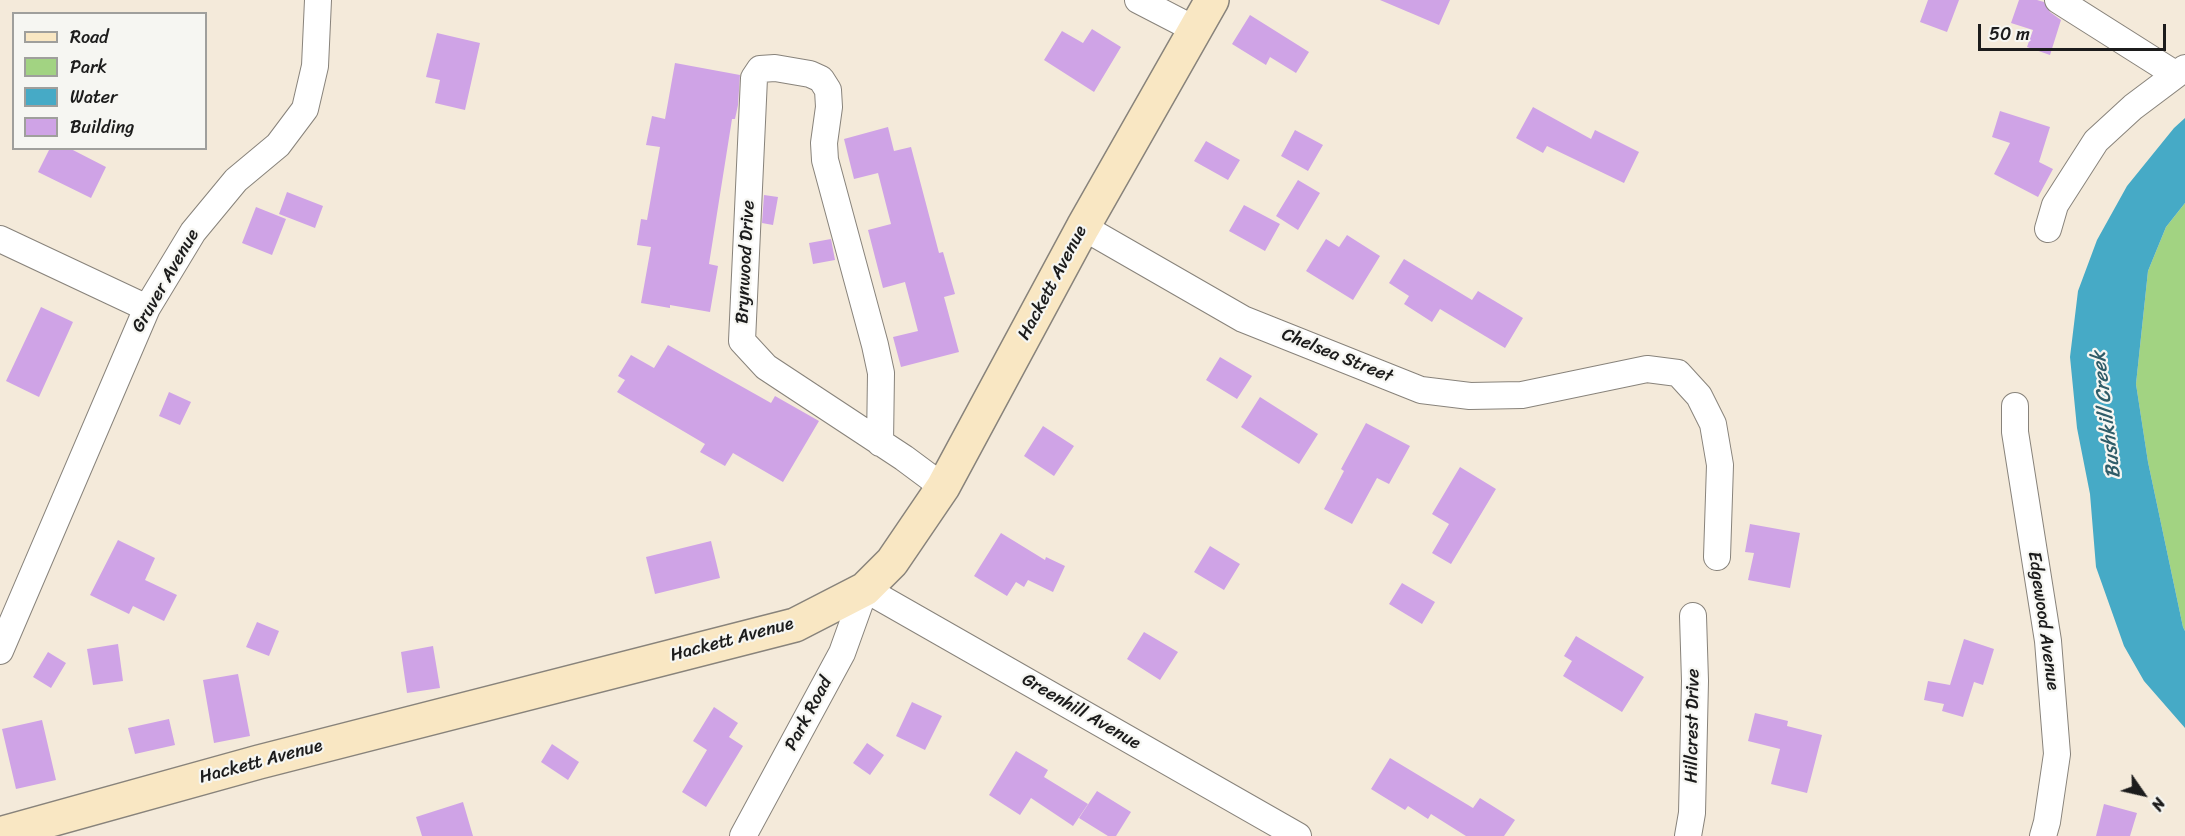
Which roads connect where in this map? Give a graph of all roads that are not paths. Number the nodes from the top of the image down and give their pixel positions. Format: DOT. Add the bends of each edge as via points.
graph roads {
  1 [pos="318,0"];
  2 [pos="1138,0"];
  3 [pos="1212,0"];
  4 [pos="2058,0"];
  5 [pos="1196,30"];
  6 [pos="2180,71"];
  7 [pos="1083,227"];
  8 [pos="2048,229"];
  9 [pos="0,239"];
  10 [pos="147,308"];
  11 [pos="2015,406"];
  12 [pos="880,443"];
  13 [pos="943,487"];
  14 [pos="1717,557"];
  15 [pos="865,589"];
  16 [pos="1693,616"];
  17 [pos="0,651"];
  18 [pos="1283,832"];
  19 [pos="0,834"];
  20 [pos="743,836"];
  21 [pos="1688,836"];
  22 [pos="2043,836"];
  1 -- 10 [label="street, Gruver Avenue" via="315,66 305,109 278,145 236,180 204,218"];
  2 -- 5 [label="street"];
  3 -- 5 [label="main road, Hackett Avenue"];
  4 -- 6 [label="street"];
  5 -- 7 [label="main road, Hackett Avenue"];
  6 -- 8 [label="street" via="2096,141 2055,205"];
  7 -- 13 [label="main road, Hackett Avenue"];
  7 -- 14 [label="street, Chelsea Street" via="1243,319 1421,390 1470,396 1522,395 1647,369 1678,373 1699,396 1713,424 1720,465"];
  9 -- 10 [label="street"];
  10 -- 17 [label="street, Gruver Avenue"];
  11 -- 22 [label="street, Edgewood Avenue" via="2015,432 2048,641 2057,754"];
  12 -- 12 [label="street, Brynwood Drive" via="766,367 742,341 754,78 760,69 810,74 821,79 828,90 825,160 881,373"];
  12 -- 13 [label="street, Brynwood Drive"];
  13 -- 15 [label="main road, Hackett Avenue" via="892,562"];
  15 -- 18 [label="street, Greenhill Avenue"];
  15 -- 19 [label="main road, Hackett Avenue" via="795,625 259,762"];
  15 -- 20 [label="street, Park Road" via="842,653"];
  16 -- 21 [label="street, Hillcrest Drive" via="1695,681"];
}
